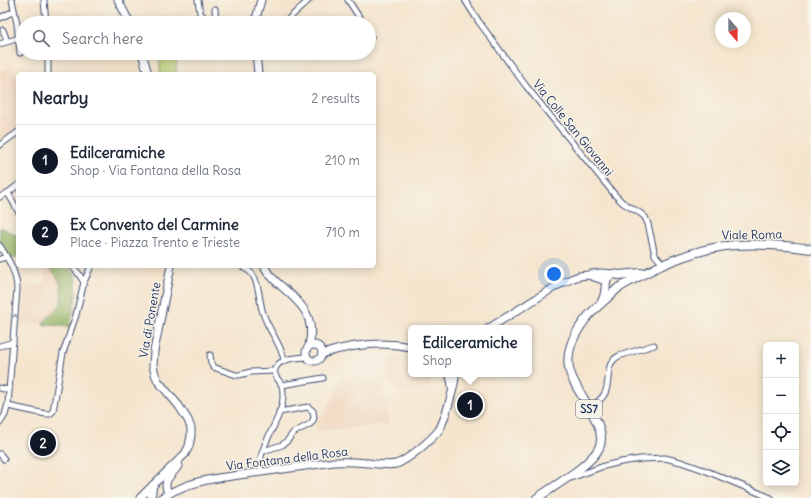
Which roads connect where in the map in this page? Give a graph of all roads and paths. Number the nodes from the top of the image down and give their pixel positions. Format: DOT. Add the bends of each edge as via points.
graph roads {
  1 [pos="12,0"];
  2 [pos="44,0"];
  3 [pos="118,0"];
  4 [pos="198,0"];
  5 [pos="261,0"];
  6 [pos="309,0"];
  7 [pos="348,0"];
  8 [pos="465,0"];
  9 [pos="215,9"];
  10 [pos="14,12"];
  11 [pos="1,15"];
  12 [pos="45,16"];
  13 [pos="126,16"];
  14 [pos="203,16"];
  15 [pos="216,16"];
  16 [pos="257,16"];
  17 [pos="292,16"];
  18 [pos="358,16"];
  19 [pos="16,25"];
  20 [pos="3,30"];
  21 [pos="16,39"];
  22 [pos="7,41"];
  23 [pos="0,44"];
  24 [pos="48,60"];
  25 [pos="144,60"];
  26 [pos="257,60"];
  27 [pos="48,72"];
  28 [pos="147,72"];
  29 [pos="258,72"];
  30 [pos="16,134"];
  31 [pos="0,146"];
  32 [pos="16,187"];
  33 [pos="8,193"];
  34 [pos="0,197"];
  35 [pos="16,207"];
  36 [pos="0,246"];
  37 [pos="811,249"];
  38 [pos="6,257"];
  39 [pos="0,259"];
  40 [pos="663,264"];
  41 [pos="74,268"];
  42 [pos="89,268"];
  43 [pos="171,268"];
  44 [pos="244,268"];
  45 [pos="265,268"];
  46 [pos="650,271"];
  47 [pos="588,275"];
  48 [pos="616,275"];
  49 [pos="85,280"];
  50 [pos="606,282"];
  51 [pos="619,288"];
  52 [pos="602,303"];
  53 [pos="494,325"];
  54 [pos="311,327"];
  55 [pos="13,342"];
  56 [pos="654,345"];
  57 [pos="0,346"];
  58 [pos="408,346"];
  59 [pos="320,349"];
  60 [pos="307,352"];
  61 [pos="210,355"];
  62 [pos="284,360"];
  63 [pos="274,371"];
  64 [pos="450,377"];
  65 [pos="455,377"];
  66 [pos="323,378"];
  67 [pos="282,385"];
  68 [pos="0,388"];
  69 [pos="8,390"];
  70 [pos="452,392"];
  71 [pos="8,406"];
  72 [pos="589,408"];
  73 [pos="279,412"];
  74 [pos="0,423"];
  75 [pos="263,451"];
  76 [pos="0,454"];
  77 [pos="4,459"];
  78 [pos="180,459"];
  79 [pos="261,472"];
  80 [pos="563,480"];
  81 [pos="153,485"];
  82 [pos="168,493"];
  83 [pos="140,498"];
  84 [pos="151,498"];
  85 [pos="161,498"];
  86 [pos="537,498"];
  87 [pos="771,498"];
  1 -- 10 [label="street"];
  2 -- 12 [label="street"];
  3 -- 13 [label="main road"];
  4 -- 14 [label="street"];
  5 -- 16 [label="main road"];
  6 -- 17 [label="street"];
  7 -- 18 [label="street"];
  8 -- 40 [label="street, Via Colle San Giovanni" via="526,86 615,196 645,217 655,255"];
  9 -- 15 [label="street"];
  10 -- 11 [label="street"];
  10 -- 19 [label="street"];
  20 -- 22 [label="street"];
  21 -- 22 [label="street"];
  22 -- 23 [label="street"];
  24 -- 27 [label="street"];
  25 -- 28 [label="main road"];
  26 -- 29 [label="main road"];
  30 -- 31 [label="street"];
  32 -- 33 [label="street"];
  33 -- 34 [label="street"];
  33 -- 35 [label="street"];
  36 -- 38 [label="street"];
  37 -- 40 [label="main road, Viale Roma" via="729,246 700,251"];
  38 -- 39 [label="street"];
  55 -- 38 [label="street, one-way" via="17,286"];
  40 -- 46 [label="main road, Viale Roma"];
  41 -- 49 [label="street"];
  42 -- 49 [label="street"];
  43 -- 78 [label="main road, Via di Ponente" via="153,360 157,379 191,426 189,446"];
  44 -- 62 [label="street" via="255,279 263,316 282,349"];
  45 -- 54 [label="main road" via="269,275 301,304"];
  46 -- 48 [label="main road, Viale Roma"];
  46 -- 51 [label="main road, Viale Roma"];
  47 -- 48 [label="main road"];
  47 -- 50 [label="main road"];
  47 -- 53 [label="main road" via="561,283"];
  48 -- 50 [label="main road" via="608,276"];
  48 -- 51 [label="main road" via="622,282"];
  49 -- 71 [label="street" via="63,353 53,410 46,414"];
  50 -- 51 [label="main road" via="611,289"];
  50 -- 52 [label="main road"];
  51 -- 52 [label="main road, Viale Roma"];
  52 -- 72 [label="main road, Viale Roma / SS7" via="579,328 571,344 568,358 570,373"];
  54 -- 59 [label="main road"];
  54 -- 60 [label="main road"];
  55 -- 57 [label="street"];
  55 -- 69 [label="street"];
  56 -- 72 [label="street" via="614,358 611,362 606,393"];
  58 -- 59 [label="main road" via="372,344 331,352"];
  59 -- 60 [label="main road" via="314,344"];
  59 -- 60 [label="main road" via="319,359 314,361 311,361"];
  60 -- 62 [label="street" via="298,358"];
  61 -- 63 [label="street" via="214,367 236,375"];
  62 -- 63 [label="street"];
  63 -- 67 [label="street"];
  64 -- 70 [label="main road, Via Fontana della Rosa"];
  65 -- 70 [label="main road, Via Fontana della Rosa"];
  66 -- 67 [label="street"];
  67 -- 73 [label="street" via="283,399"];
  68 -- 69 [label="street"];
  69 -- 71 [label="street"];
  70 -- 79 [label="main road, Via Fontana della Rosa" via="440,428 410,457 401,462 387,464 347,461"];
  71 -- 74 [label="street"];
  72 -- 80 [label="main road, Viale Roma / SS7" via="600,431 600,446 589,460"];
  73 -- 75 [label="street"];
  73 -- 75 [label="street" via="308,407 314,413 310,424 293,433 283,444"];
  75 -- 79 [label="street" via="260,460"];
  76 -- 77 [label="street"];
  78 -- 81 [label="main road, Via di Ponente"];
  78 -- 82 [label="main road, Via di Ponente" via="178,467 166,480"];
  79 -- 82 [label="main road, Via Fontana della Rosa" via="201,481"];
  80 -- 86 [label="main road, Viale Roma / SS7"];
  80 -- 87 [label="street" via="620,462 641,458 665,458 704,470"];
  81 -- 83 [label="main road, Via di Ponente"];
  81 -- 84 [label="main road"];
  82 -- 85 [label="main road, Via Fontana della Rosa"];
}
